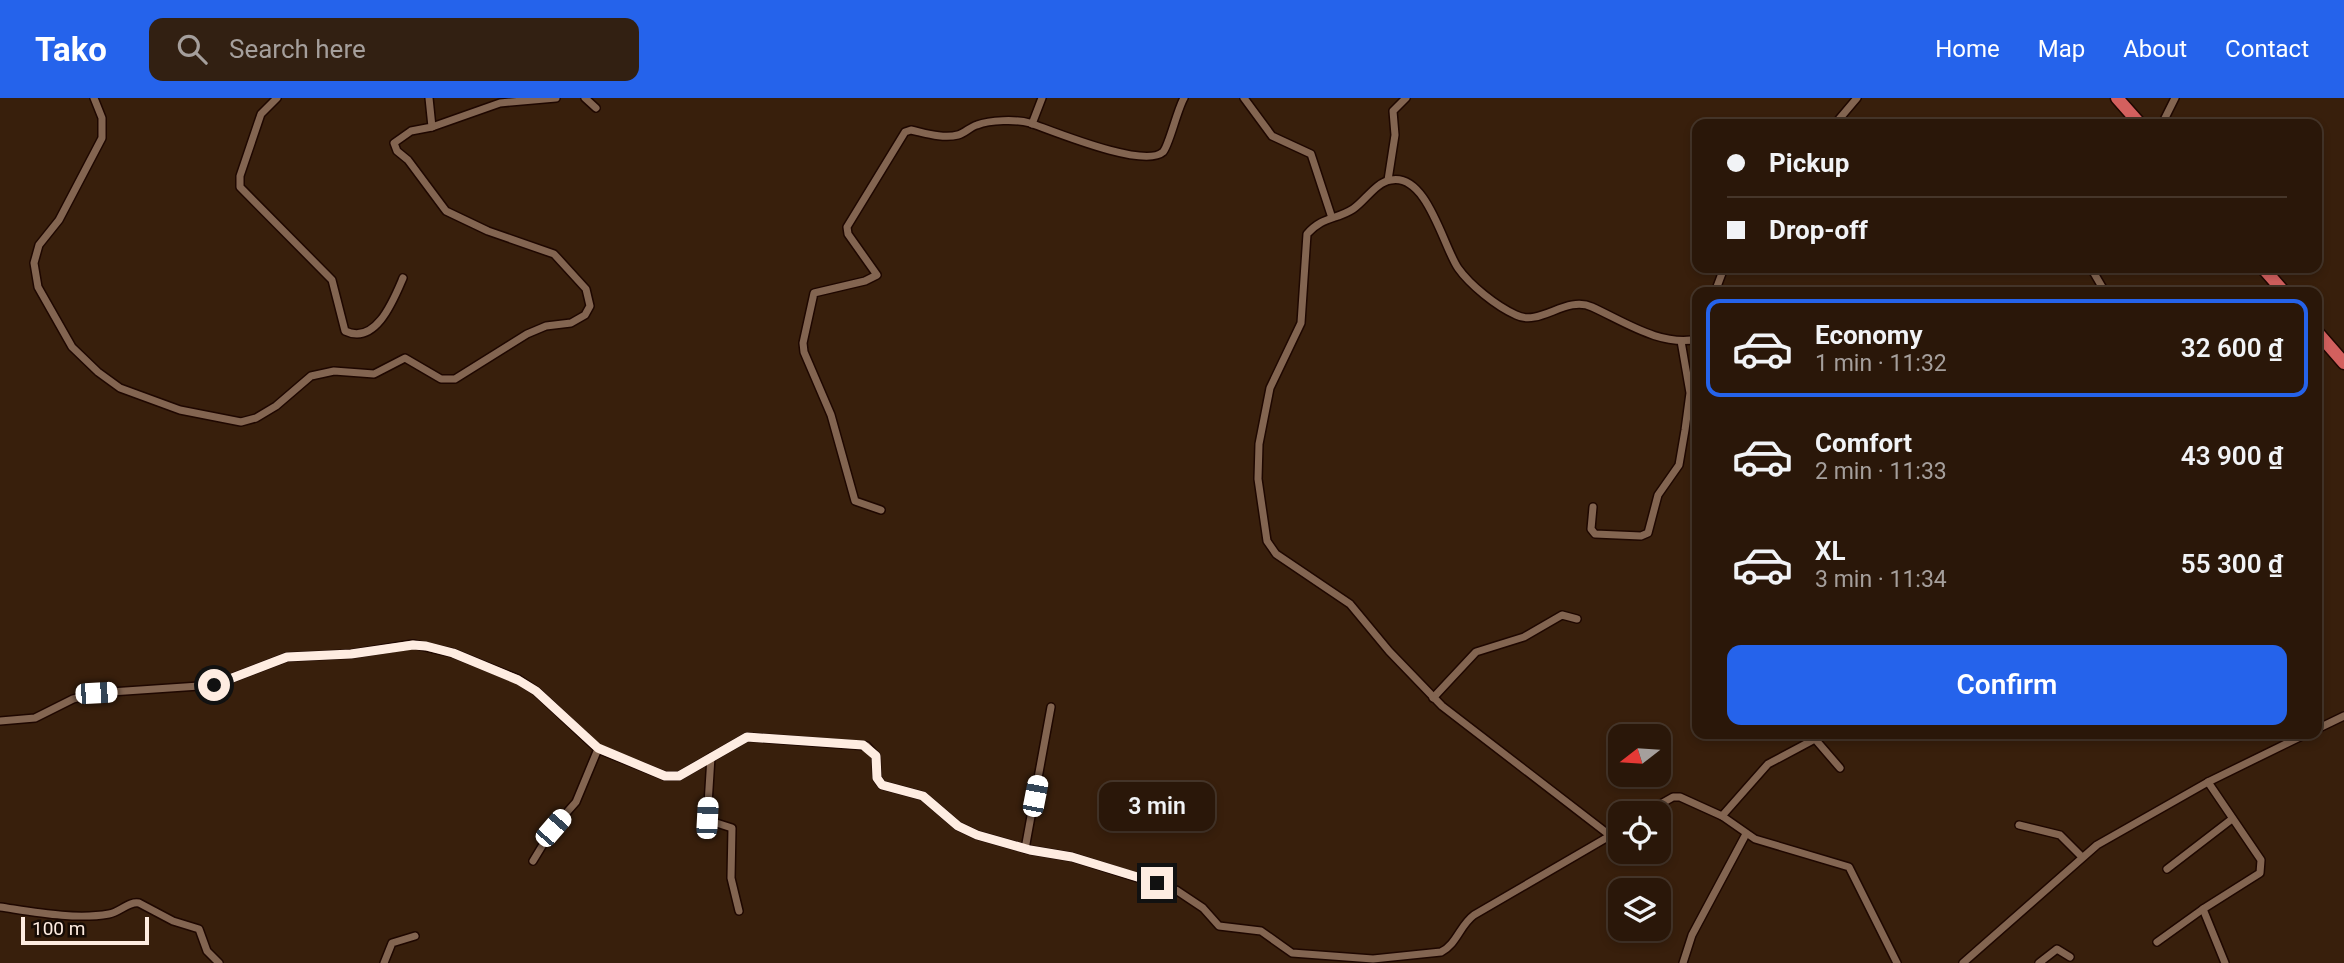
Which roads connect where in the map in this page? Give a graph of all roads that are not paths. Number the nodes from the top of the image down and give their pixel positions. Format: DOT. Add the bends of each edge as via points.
graph roads {
  1 [pos="94,98"];
  2 [pos="276,98"];
  3 [pos="429,98"];
  4 [pos="556,98"];
  5 [pos="586,98"];
  6 [pos="1042,98"];
  7 [pos="1184,98"];
  8 [pos="1244,98"];
  9 [pos="1406,98"];
  10 [pos="1857,98"];
  11 [pos="2117,98"];
  12 [pos="2175,98"];
  13 [pos="596,108"];
  14 [pos="1839,119"];
  15 [pos="2130,119"];
  16 [pos="2164,119"];
  17 [pos="1032,124"];
  18 [pos="432,127"];
  19 [pos="1388,180"];
  20 [pos="1331,215"];
  21 [pos="2267,273"];
  22 [pos="403,278"];
  23 [pos="2280,287"];
  24 [pos="1692,340"];
  25 [pos="2322,340"];
  26 [pos="1681,341"];
  27 [pos="2344,363"];
  28 [pos="1593,507"];
  29 [pos="881,510"];
  30 [pos="1577,619"];
  31 [pos="1433,698"];
  32 [pos="1051,707"];
  33 [pos="2344,716"];
  34 [pos="0,721"];
  35 [pos="2322,727"];
  36 [pos="1815,739"];
  37 [pos="2296,739"];
  38 [pos="598,748"];
  39 [pos="711,757"];
  40 [pos="1840,768"];
  41 [pos="2208,782"];
  42 [pos="1666,801"];
  43 [pos="1721,816"];
  44 [pos="2232,819"];
  45 [pos="2019,825"];
  46 [pos="1608,834"];
  47 [pos="1746,834"];
  48 [pos="1608,839"];
  49 [pos="1025,849"];
  50 [pos="2081,856"];
  51 [pos="533,861"];
  52 [pos="2167,869"];
  53 [pos="0,907"];
  54 [pos="2203,909"];
  55 [pos="738,911"];
  56 [pos="415,936"];
  57 [pos="2157,943"];
  58 [pos="2070,957"];
  59 [pos="1361,961"];
  60 [pos="219,963"];
  61 [pos="384,963"];
  62 [pos="1682,963"];
  63 [pos="1897,963"];
  64 [pos="1963,963"];
  65 [pos="2039,963"];
  66 [pos="2225,963"];
  1 -- 18 [label="street" via="102,118 102,138 60,220 39,245 34,263 38,287 72,347 110,382 180,410 230,422 256,418 320,372 374,374 405,358 441,379 455,379 527,334 571,323 588,311 586,289 554,254 446,211 394,145 404,135"];
  2 -- 22 [label="street" via="261,114 240,187 332,280 345,331 360,334 371,329 393,303"];
  3 -- 18 [label="street"];
  4 -- 18 [label="street" via="500,103"];
  5 -- 13 [label="street"];
  6 -- 17 [label="street"];
  7 -- 17 [label="street" via="1168,144 1154,156 1104,148"];
  8 -- 20 [label="street" via="1272,136 1311,154"];
  9 -- 19 [label="street" via="1394,111"];
  10 -- 14 [label="street"];
  11 -- 15 [label="highway"];
  12 -- 16 [label="street"];
  17 -- 29 [label="street" via="978,124 947,136 905,132 847,227 877,275 812,296 803,343 806,360 831,415 855,501"];
  19 -- 20 [label="street" via="1350,210"];
  19 -- 26 [label="street" via="1410,185 1436,219 1461,271 1517,316 1529,318 1579,303 1641,330"];
  20 -- 31 [label="street" via="1307,234 1301,323 1270,388 1259,444 1264,528 1276,554 1350,604"];
  21 -- 23 [label="highway"];
  24 -- 26 [label="street"];
  25 -- 27 [label="highway"];
  26 -- 28 [label="street" via="1690,393 1679,465 1658,495 1648,533 1595,534 1591,529"];
  30 -- 31 [label="street" via="1562,615 1524,637 1476,652"];
  31 -- 46 [label="street"];
  32 -- 49 [label="street"];
  33 -- 35 [label="street"];
  34 -- 38 [label="street" via="35,718 96,693 214,685 287,657 413,645 453,653 518,680"];
  36 -- 40 [label="street"];
  36 -- 43 [label="street" via="1768,764"];
  37 -- 41 [label="street"];
  38 -- 39 [label="street" via="665,776 679,776"];
  38 -- 51 [label="street" via="576,802"];
  39 -- 49 [label="street" via="747,737 867,746 876,756 882,785 923,796 958,826 977,835"];
  39 -- 55 [label="street" via="707,820 732,828 731,878"];
  41 -- 44 [label="street"];
  41 -- 50 [label="street"];
  42 -- 43 [label="street" via="1680,797"];
  43 -- 47 [label="street"];
  44 -- 52 [label="street"];
  44 -- 54 [label="street" via="2262,868"];
  45 -- 50 [label="street" via="2060,835"];
  47 -- 62 [label="street"];
  47 -- 63 [label="street" via="1849,867"];
  48 -- 59 [label="street" via="1466,920 1451,945 1441,952"];
  49 -- 59 [label="street" via="1072,857 1167,887 1203,908 1219,926 1261,931 1292,953"];
  50 -- 64 [label="street"];
  53 -- 60 [label="street" via="89,915 109,914 139,902 199,929 207,951"];
  54 -- 57 [label="street"];
  54 -- 66 [label="street"];
  56 -- 61 [label="street" via="392,943"];
  58 -- 65 [label="street" via="2057,949"];
}
